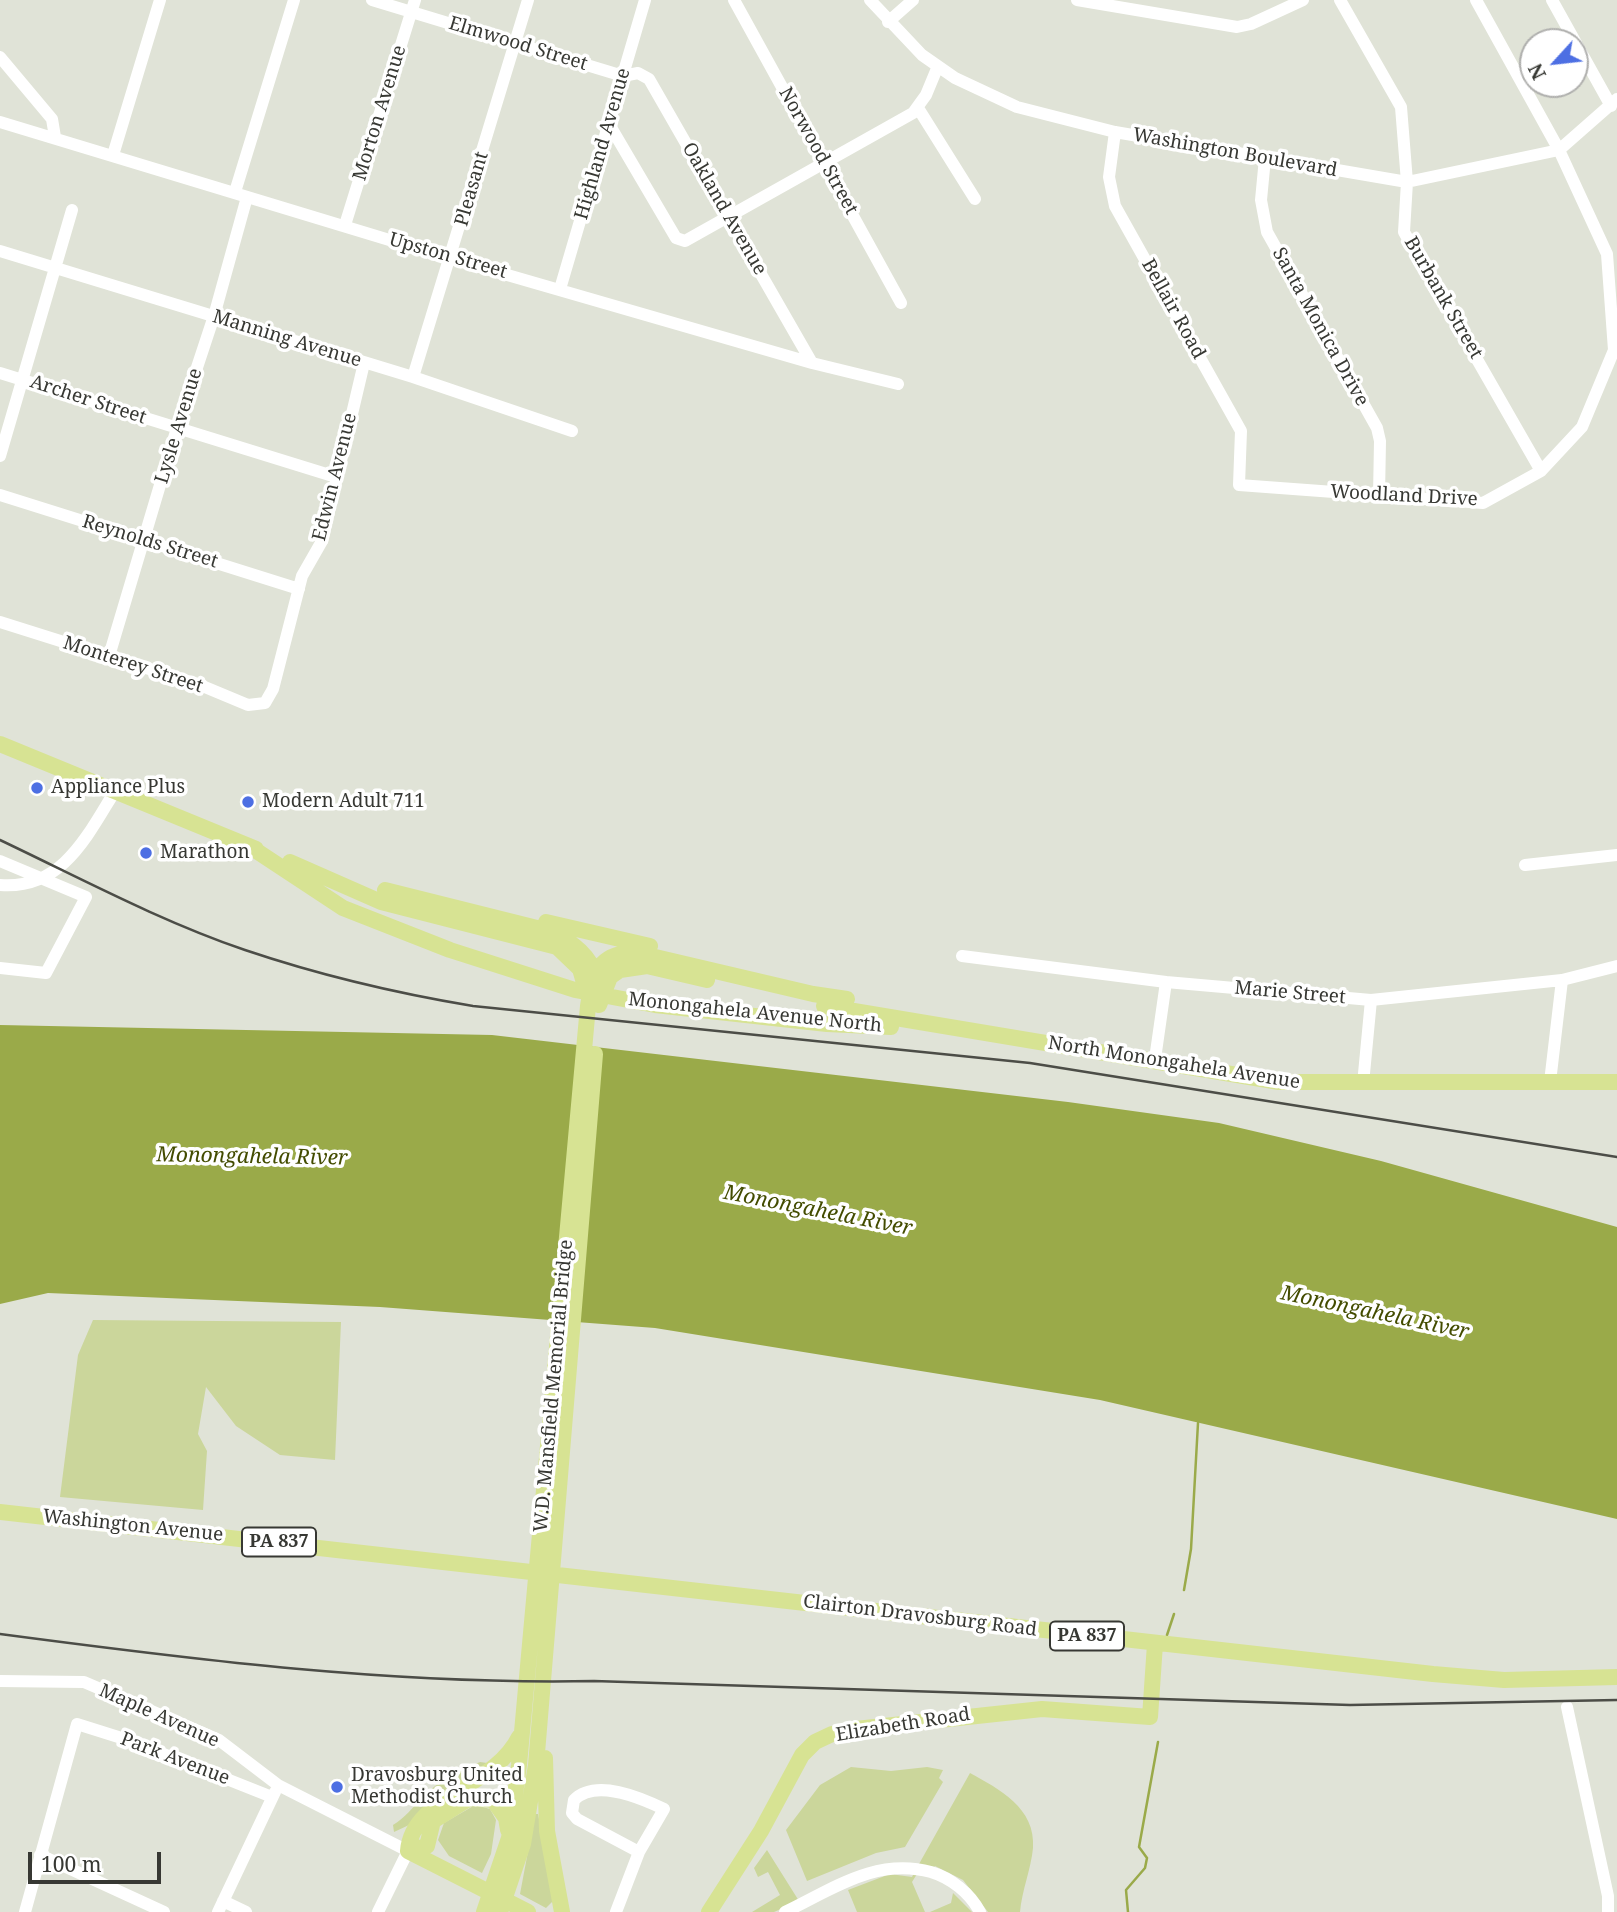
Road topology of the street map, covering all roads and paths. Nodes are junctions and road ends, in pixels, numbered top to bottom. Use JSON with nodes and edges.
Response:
{"nodes":[{"id":1,"x":160,"y":0,"type":"edge"},
{"id":2,"x":294,"y":0,"type":"edge"},
{"id":3,"x":372,"y":0,"type":"edge"},
{"id":4,"x":528,"y":0,"type":"edge"},
{"id":5,"x":645,"y":0,"type":"edge"},
{"id":6,"x":734,"y":0,"type":"edge"},
{"id":7,"x":870,"y":0,"type":"edge"},
{"id":8,"x":913,"y":0,"type":"edge"},
{"id":9,"x":1077,"y":0,"type":"edge"},
{"id":10,"x":1303,"y":0,"type":"edge"},
{"id":11,"x":1340,"y":0,"type":"edge"},
{"id":12,"x":1476,"y":0,"type":"edge"},
{"id":13,"x":1552,"y":0,"type":"edge"},
{"id":14,"x":413,"y":6,"type":"edge"},
{"id":15,"x":888,"y":22,"type":"junction"},
{"id":16,"x":515,"y":43,"type":"junction"},
{"id":17,"x":0,"y":57,"type":"edge"},
{"id":18,"x":938,"y":66,"type":"junction"},
{"id":19,"x":623,"y":76,"type":"junction"},
{"id":20,"x":1614,"y":102,"type":"edge"},
{"id":21,"x":918,"y":108,"type":"junction"},
{"id":22,"x":0,"y":122,"type":"edge"},
{"id":23,"x":609,"y":124,"type":"junction"},
{"id":24,"x":1115,"y":132,"type":"junction"},
{"id":25,"x":55,"y":136,"type":"junction"},
{"id":26,"x":1559,"y":150,"type":"junction"},
{"id":27,"x":113,"y":155,"type":"junction"},
{"id":28,"x":1265,"y":158,"type":"junction"},
{"id":29,"x":825,"y":162,"type":"junction"},
{"id":30,"x":1407,"y":182,"type":"junction"},
{"id":31,"x":241,"y":194,"type":"junction"},
{"id":32,"x":975,"y":199,"type":"dead end"},
{"id":33,"x":72,"y":210,"type":"dead end"},
{"id":34,"x":729,"y":218,"type":"junction"},
{"id":35,"x":345,"y":225,"type":"junction"},
{"id":36,"x":0,"y":251,"type":"edge"},
{"id":37,"x":452,"y":259,"type":"junction"},
{"id":38,"x":56,"y":268,"type":"junction"},
{"id":39,"x":560,"y":289,"type":"junction"},
{"id":40,"x":901,"y":303,"type":"dead end"},
{"id":41,"x":214,"y":316,"type":"junction"},
{"id":42,"x":364,"y":363,"type":"junction"},
{"id":43,"x":812,"y":363,"type":"junction"},
{"id":44,"x":0,"y":373,"type":"edge"},
{"id":45,"x":413,"y":377,"type":"junction"},
{"id":46,"x":24,"y":380,"type":"junction"},
{"id":47,"x":898,"y":384,"type":"dead end"},
{"id":48,"x":177,"y":428,"type":"junction"},
{"id":49,"x":572,"y":431,"type":"dead end"},
{"id":50,"x":0,"y":456,"type":"edge"},
{"id":51,"x":1541,"y":471,"type":"junction"},
{"id":52,"x":336,"y":477,"type":"junction"},
{"id":53,"x":1239,"y":485,"type":"joint"},
{"id":54,"x":0,"y":495,"type":"edge"},
{"id":55,"x":1378,"y":496,"type":"junction"},
{"id":56,"x":145,"y":540,"type":"junction"},
{"id":57,"x":299,"y":589,"type":"junction"},
{"id":58,"x":0,"y":622,"type":"edge"},
{"id":59,"x":109,"y":656,"type":"junction"},
{"id":60,"x":265,"y":703,"type":"joint"},
{"id":61,"x":0,"y":744,"type":"edge"},
{"id":62,"x":115,"y":791,"type":"junction"},
{"id":63,"x":249,"y":846,"type":"junction"},
{"id":64,"x":1617,"y":855,"type":"edge"},
{"id":65,"x":0,"y":861,"type":"edge"},
{"id":66,"x":1525,"y":865,"type":"dead end"},
{"id":67,"x":317,"y":873,"type":"junction"},
{"id":68,"x":0,"y":885,"type":"edge"},
{"id":69,"x":385,"y":890,"type":"junction"},
{"id":70,"x":962,"y":956,"type":"dead end"},
{"id":71,"x":1617,"y":966,"type":"edge"},
{"id":72,"x":0,"y":968,"type":"edge"},
{"id":73,"x":1562,"y":980,"type":"junction"},
{"id":74,"x":595,"y":982,"type":"junction"},
{"id":75,"x":1166,"y":982,"type":"junction"},
{"id":76,"x":847,"y":999,"type":"junction"},
{"id":77,"x":1371,"y":1000,"type":"junction"},
{"id":78,"x":594,"y":1005,"type":"junction"},
{"id":79,"x":943,"y":1027,"type":"junction"},
{"id":80,"x":1154,"y":1059,"type":"junction"},
{"id":81,"x":1550,"y":1082,"type":"junction"},
{"id":82,"x":1617,"y":1082,"type":"edge"},
{"id":83,"x":1363,"y":1084,"type":"junction"},
{"id":84,"x":0,"y":1512,"type":"edge"},
{"id":85,"x":555,"y":1570,"type":"junction"},
{"id":86,"x":1156,"y":1644,"type":"junction"},
{"id":87,"x":1617,"y":1676,"type":"edge"},
{"id":88,"x":0,"y":1681,"type":"edge"},
{"id":89,"x":1567,"y":1707,"type":"dead end"},
{"id":90,"x":523,"y":1727,"type":"junction"},
{"id":91,"x":533,"y":1766,"type":"junction"},
{"id":92,"x":275,"y":1791,"type":"junction"},
{"id":93,"x":509,"y":1838,"type":"junction"},
{"id":94,"x":408,"y":1851,"type":"junction"},
{"id":95,"x":639,"y":1852,"type":"junction"},
{"id":96,"x":40,"y":1855,"type":"junction"},
{"id":97,"x":505,"y":1879,"type":"junction"},
{"id":98,"x":221,"y":1906,"type":"edge"},
{"id":99,"x":25,"y":1912,"type":"edge"},
{"id":100,"x":164,"y":1912,"type":"edge"},
{"id":101,"x":246,"y":1912,"type":"edge"},
{"id":102,"x":378,"y":1912,"type":"edge"},
{"id":103,"x":484,"y":1912,"type":"edge"},
{"id":104,"x":500,"y":1912,"type":"edge"},
{"id":105,"x":528,"y":1912,"type":"edge"},
{"id":106,"x":562,"y":1912,"type":"edge"},
{"id":107,"x":616,"y":1912,"type":"edge"},
{"id":108,"x":709,"y":1912,"type":"edge"},
{"id":109,"x":785,"y":1912,"type":"edge"},
{"id":110,"x":980,"y":1912,"type":"edge"},
{"id":111,"x":1608,"y":1912,"type":"edge"}],
"edges":[{"from":1,"to":27,"type":"street"},
{"from":2,"to":31,"type":"street","name":"Lysle Avenue"},
{"from":3,"to":14,"type":"street","name":"Elmwood Street"},
{"from":4,"to":16,"type":"street","name":"Pleasant"},
{"from":5,"to":19,"type":"street","name":"Highland Avenue"},
{"from":6,"to":29,"type":"street","name":"Norwood Street"},
{"from":7,"to":15,"type":"street","name":"Washington Boulevard"},
{"from":8,"to":15,"type":"street"},
{"from":9,"to":10,"type":"street"},
{"from":11,"to":30,"type":"street","name":"Burbank Street"},
{"from":12,"to":26,"type":"street","name":"Woodland Drive"},
{"from":13,"to":20,"type":"street"},
{"from":14,"to":16,"type":"street","name":"Elmwood Street"},
{"from":14,"to":35,"type":"street","name":"Morton Avenue"},
{"from":15,"to":18,"type":"street","name":"Washington Boulevard"},
{"from":16,"to":19,"type":"street","name":"Elmwood Street"},
{"from":16,"to":37,"type":"street","name":"Pleasant"},
{"from":17,"to":25,"type":"street"},
{"from":18,"to":21,"type":"street"},
{"from":18,"to":24,"type":"street","name":"Washington Boulevard"},
{"from":19,"to":23,"type":"street","name":"Highland Avenue"},
{"from":19,"to":34,"type":"street","name":"Oakland Avenue"},
{"from":20,"to":26,"type":"street","name":"Washington Boulevard"},
{"from":21,"to":29,"type":"street"},
{"from":21,"to":32,"type":"street"},
{"from":22,"to":25,"type":"street","name":"Upston Street"},
{"from":23,"to":34,"type":"street"},
{"from":23,"to":39,"type":"street","name":"Highland Avenue"},
{"from":24,"to":28,"type":"street","name":"Washington Boulevard"},
{"from":24,"to":53,"type":"street","name":"Bellair Road"},
{"from":25,"to":27,"type":"street","name":"Upston Street"},
{"from":26,"to":30,"type":"street","name":"Washington Boulevard"},
{"from":26,"to":51,"type":"street","name":"Woodland Drive"},
{"from":27,"to":31,"type":"street","name":"Upston Street"},
{"from":28,"to":30,"type":"street","name":"Washington Boulevard"},
{"from":28,"to":55,"type":"street","name":"Santa Monica Drive"},
{"from":29,"to":34,"type":"street"},
{"from":29,"to":40,"type":"street","name":"Norwood Street"},
{"from":30,"to":51,"type":"street","name":"Burbank Street"},
{"from":31,"to":35,"type":"street","name":"Upston Street"},
{"from":31,"to":41,"type":"street","name":"Lysle Avenue"},
{"from":33,"to":38,"type":"street"},
{"from":34,"to":43,"type":"street","name":"Oakland Avenue"},
{"from":35,"to":37,"type":"street","name":"Upston Street"},
{"from":36,"to":38,"type":"street","name":"Manning Avenue"},
{"from":37,"to":39,"type":"street","name":"Upston Street"},
{"from":37,"to":45,"type":"street","name":"Pleasant"},
{"from":38,"to":41,"type":"street","name":"Manning Avenue"},
{"from":38,"to":46,"type":"street"},
{"from":39,"to":43,"type":"street","name":"Upston Street"},
{"from":41,"to":42,"type":"street","name":"Manning Avenue"},
{"from":41,"to":48,"type":"street","name":"Lysle Avenue"},
{"from":42,"to":45,"type":"street","name":"Manning Avenue"},
{"from":42,"to":52,"type":"street","name":"Edwin Avenue"},
{"from":43,"to":47,"type":"street","name":"Upston Street"},
{"from":44,"to":46,"type":"street","name":"Archer Street"},
{"from":45,"to":49,"type":"street","name":"Manning Avenue"},
{"from":46,"to":48,"type":"street","name":"Archer Street"},
{"from":46,"to":50,"type":"street"},
{"from":48,"to":52,"type":"street","name":"Archer Street"},
{"from":48,"to":56,"type":"street","name":"Lysle Avenue"},
{"from":51,"to":55,"type":"street","name":"Woodland Drive"},
{"from":52,"to":57,"type":"street","name":"Edwin Avenue"},
{"from":53,"to":55,"type":"street","name":"Woodland Drive"},
{"from":54,"to":56,"type":"street","name":"Reynolds Street"},
{"from":56,"to":57,"type":"street","name":"Reynolds Street"},
{"from":56,"to":59,"type":"street","name":"Lysle Avenue"},
{"from":57,"to":60,"type":"street","name":"Edwin Avenue"},
{"from":58,"to":59,"type":"street","name":"Monterey Street"},
{"from":59,"to":60,"type":"street","name":"Monterey Street"},
{"from":61,"to":62,"type":"main road"},
{"from":62,"to":63,"type":"main road"},
{"from":62,"to":68,"type":"street"},
{"from":63,"to":67,"type":"main road"},
{"from":63,"to":79,"type":"main road","name":"Monongahela Avenue North"},
{"from":64,"to":66,"type":"street"},
{"from":65,"to":72,"type":"street"},
{"from":67,"to":69,"type":"main road","name":"Monongahela Avenue North"},
{"from":67,"to":74,"type":"main road"},
{"from":69,"to":74,"type":"main road"},
{"from":69,"to":76,"type":"main road","name":"Monongahela Avenue North"},
{"from":70,"to":75,"type":"street","name":"Marie Street"},
{"from":71,"to":73,"type":"street","name":"Marie Street"},
{"from":73,"to":77,"type":"street","name":"Marie Street"},
{"from":73,"to":81,"type":"street"},
{"from":74,"to":76,"type":"main road"},
{"from":74,"to":78,"type":"main road"},
{"from":74,"to":79,"type":"main road"},
{"from":75,"to":77,"type":"street","name":"Marie Street"},
{"from":75,"to":80,"type":"street"},
{"from":76,"to":79,"type":"main road","name":"Monongahela Avenue North"},
{"from":77,"to":83,"type":"street"},
{"from":78,"to":85,"type":"main road","name":"W.D. Mansfield Memorial Bridge"},
{"from":78,"to":90,"type":"main road","name":"W.D. Mansfield Memorial Bridge"},
{"from":79,"to":80,"type":"main road","name":"North Monongahela Avenue"},
{"from":80,"to":83,"type":"main road","name":"North Monongahela Avenue"},
{"from":81,"to":82,"type":"main road","name":"North Monongahela Avenue"},
{"from":81,"to":83,"type":"main road","name":"North Monongahela Avenue"},
{"from":84,"to":85,"type":"main road","name":"Washington Avenue","number":"PA 837"},
{"from":85,"to":86,"type":"main road","name":"Clairton Dravosburg Road","number":"PA 837"},
{"from":85,"to":91,"type":"main road","name":"W.D. Mansfield Memorial Bridge"},
{"from":86,"to":87,"type":"main road","name":"Clairton Dravosburg Road","number":"PA 837"},
{"from":86,"to":108,"type":"main road","name":"Elizabeth Road"},
{"from":88,"to":92,"type":"street","name":"Maple Avenue"},
{"from":89,"to":111,"type":"street"},
{"from":90,"to":91,"type":"main road","name":"W.D. Mansfield Memorial Bridge"},
{"from":90,"to":94,"type":"main road"},
{"from":91,"to":93,"type":"main road"},
{"from":91,"to":97,"type":"main road"},
{"from":91,"to":106,"type":"main road"},
{"from":92,"to":94,"type":"street","name":"Maple Avenue"},
{"from":92,"to":96,"type":"street","name":"Park Avenue"},
{"from":92,"to":98,"type":"street"},
{"from":93,"to":94,"type":"main road"},
{"from":93,"to":97,"type":"main road"},
{"from":94,"to":102,"type":"street"},
{"from":94,"to":105,"type":"main road","name":"Maple Avenue"},
{"from":95,"to":95,"type":"street"},
{"from":95,"to":107,"type":"street"},
{"from":96,"to":99,"type":"street"},
{"from":96,"to":100,"type":"street"},
{"from":97,"to":103,"type":"main road"},
{"from":97,"to":104,"type":"main road"},
{"from":98,"to":101,"type":"street"},
{"from":109,"to":110,"type":"street"}]}
